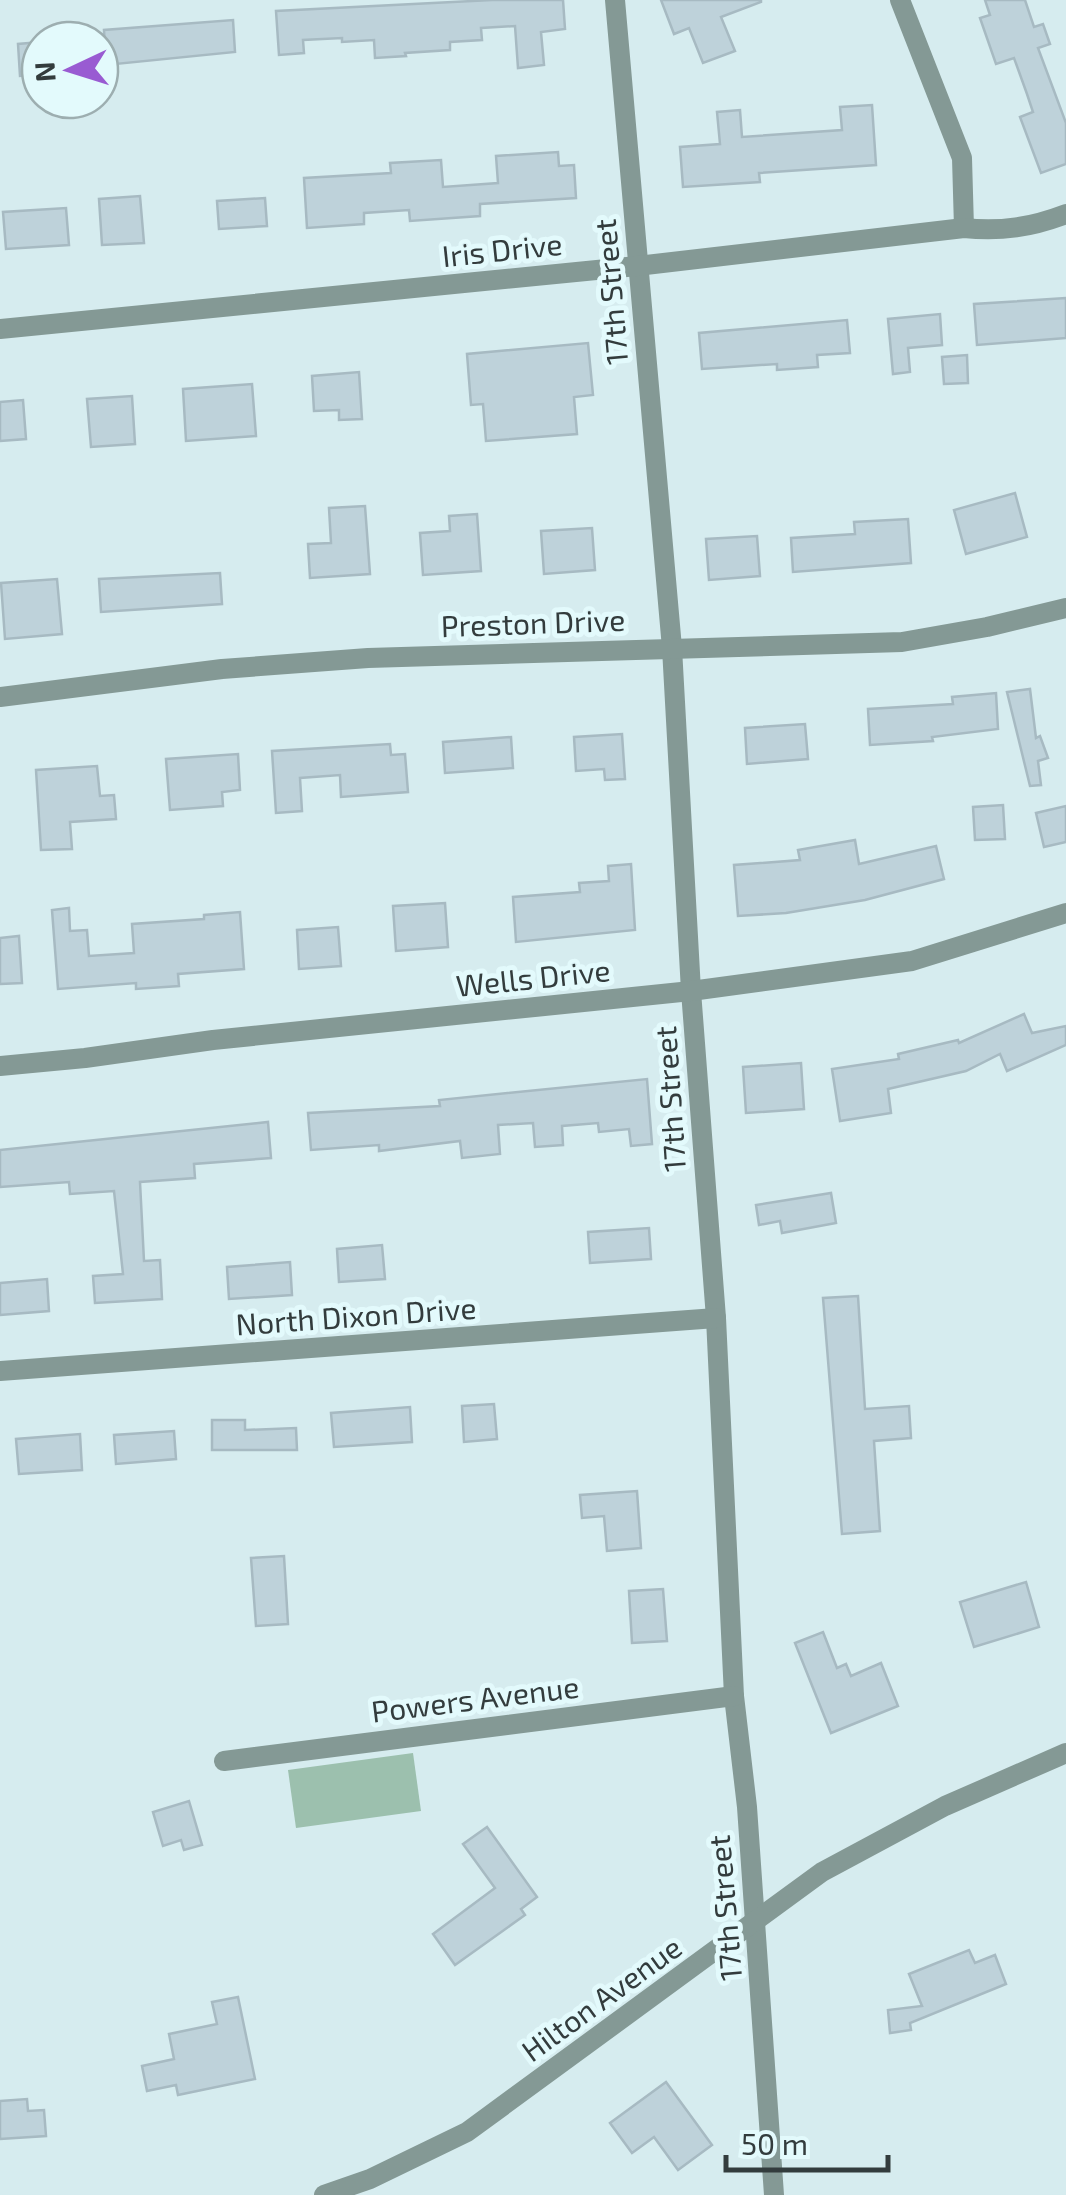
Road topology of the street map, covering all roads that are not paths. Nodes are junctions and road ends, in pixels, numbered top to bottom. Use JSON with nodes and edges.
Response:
{"nodes":[{"id":1,"x":616,"y":0,"type":"edge"},
{"id":2,"x":900,"y":0,"type":"edge"},
{"id":3,"x":1066,"y":214,"type":"edge"},
{"id":4,"x":964,"y":228,"type":"junction"},
{"id":5,"x":638,"y":266,"type":"junction"},
{"id":6,"x":0,"y":329,"type":"edge"},
{"id":7,"x":1066,"y":608,"type":"edge"},
{"id":8,"x":672,"y":648,"type":"junction"},
{"id":9,"x":0,"y":696,"type":"edge"},
{"id":10,"x":1066,"y":913,"type":"edge"},
{"id":11,"x":691,"y":990,"type":"junction"},
{"id":12,"x":0,"y":1066,"type":"edge"},
{"id":13,"x":716,"y":1318,"type":"junction"},
{"id":14,"x":0,"y":1371,"type":"edge"},
{"id":15,"x":734,"y":1696,"type":"junction"},
{"id":16,"x":1066,"y":1753,"type":"edge"},
{"id":17,"x":224,"y":1760,"type":"dead end"},
{"id":18,"x":756,"y":1920,"type":"junction"},
{"id":19,"x":324,"y":2195,"type":"edge"},
{"id":20,"x":774,"y":2195,"type":"edge"}],
"edges":[{"from":1,"to":5,"type":"street","name":"17th Street"},
{"from":2,"to":4,"type":"street"},
{"from":3,"to":4,"type":"street","name":"Iris Drive"},
{"from":4,"to":5,"type":"street","name":"Iris Drive"},
{"from":5,"to":6,"type":"street","name":"Iris Drive"},
{"from":5,"to":8,"type":"street","name":"17th Street"},
{"from":7,"to":8,"type":"street","name":"Preston Drive"},
{"from":8,"to":9,"type":"street","name":"Preston Drive"},
{"from":8,"to":11,"type":"street","name":"17th Street"},
{"from":10,"to":11,"type":"street","name":"Wells Drive"},
{"from":11,"to":12,"type":"street","name":"Wells Drive"},
{"from":11,"to":13,"type":"street","name":"17th Street"},
{"from":13,"to":14,"type":"street","name":"North Dixon Drive"},
{"from":13,"to":15,"type":"street","name":"17th Street"},
{"from":15,"to":17,"type":"street","name":"Powers Avenue"},
{"from":15,"to":18,"type":"street","name":"17th Street"},
{"from":16,"to":18,"type":"street","name":"Hilton Avenue"},
{"from":18,"to":19,"type":"street","name":"Hilton Avenue"},
{"from":18,"to":20,"type":"street","name":"17th Street"}]}
